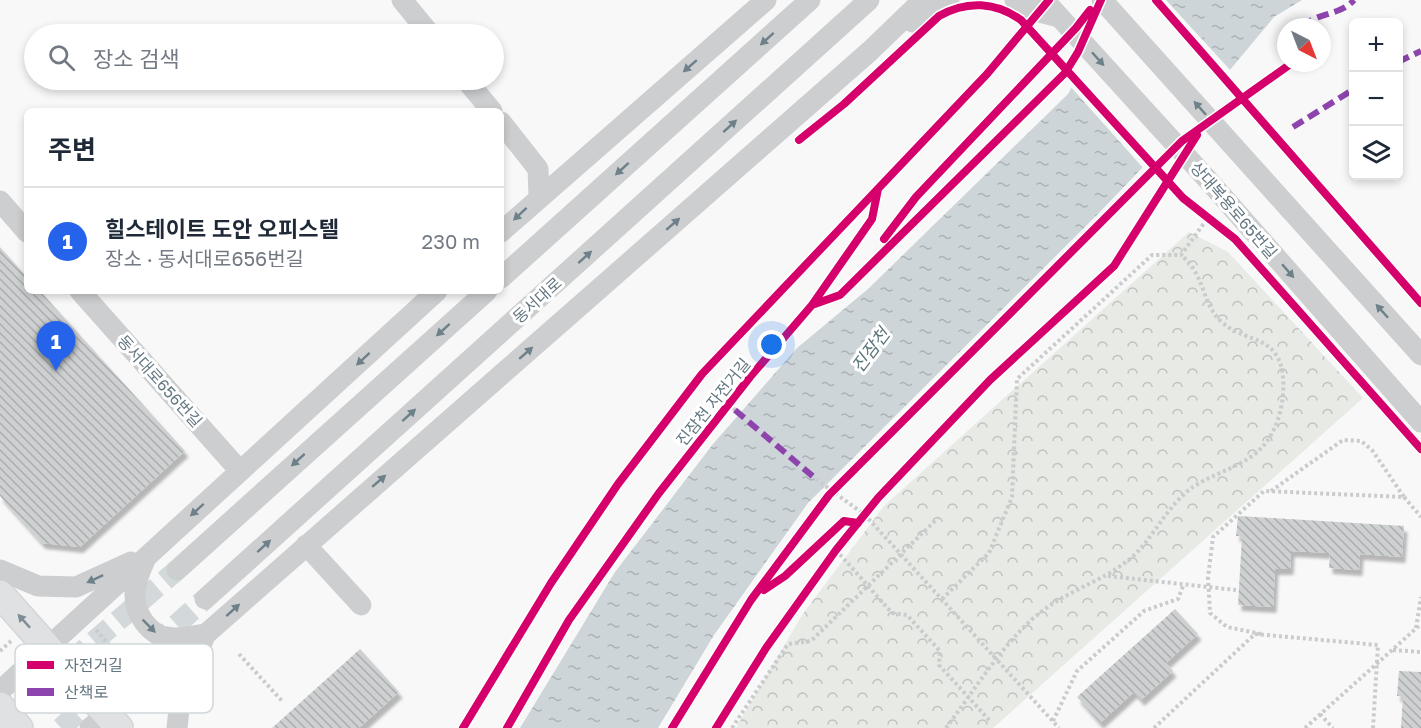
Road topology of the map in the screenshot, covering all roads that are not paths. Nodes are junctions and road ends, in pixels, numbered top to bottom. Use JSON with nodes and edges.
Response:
{"nodes":[{"id":1,"x":402,"y":0,"type":"edge"},
{"id":2,"x":766,"y":0,"type":"edge"},
{"id":3,"x":810,"y":0,"type":"edge"},
{"id":4,"x":869,"y":0,"type":"edge"},
{"id":5,"x":922,"y":0,"type":"edge"},
{"id":6,"x":949,"y":0,"type":"edge"},
{"id":7,"x":1015,"y":0,"type":"edge"},
{"id":8,"x":1102,"y":0,"type":"edge"},
{"id":9,"x":1040,"y":6,"type":"edge"},
{"id":10,"x":422,"y":24,"type":"edge"},
{"id":11,"x":870,"y":51,"type":"junction"},
{"id":12,"x":474,"y":90,"type":"edge"},
{"id":13,"x":489,"y":108,"type":"edge"},
{"id":14,"x":504,"y":126,"type":"edge"},
{"id":15,"x":539,"y":197,"type":"junction"},
{"id":16,"x":0,"y":201,"type":"edge"},
{"id":17,"x":24,"y":229,"type":"edge"},
{"id":18,"x":504,"y":229,"type":"edge"},
{"id":19,"x":504,"y":275,"type":"edge"},
{"id":20,"x":83,"y":294,"type":"edge"},
{"id":21,"x":433,"y":294,"type":"edge"},
{"id":22,"x":484,"y":294,"type":"edge"},
{"id":23,"x":1421,"y":355,"type":"edge"},
{"id":24,"x":1421,"y":422,"type":"edge"},
{"id":25,"x":240,"y":471,"type":"junction"},
{"id":26,"x":306,"y":545,"type":"junction"},
{"id":27,"x":148,"y":555,"type":"junction"},
{"id":28,"x":0,"y":570,"type":"edge"},
{"id":29,"x":177,"y":570,"type":"tunnel mouth"},
{"id":30,"x":0,"y":594,"type":"edge"},
{"id":31,"x":205,"y":599,"type":"tunnel mouth"},
{"id":32,"x":361,"y":605,"type":"dead end"},
{"id":33,"x":206,"y":634,"type":"junction"},
{"id":34,"x":44,"y":644,"type":"edge"},
{"id":35,"x":52,"y":644,"type":"edge"},
{"id":36,"x":194,"y":644,"type":"edge"},
{"id":37,"x":202,"y":644,"type":"edge"},
{"id":38,"x":15,"y":678,"type":"edge"},
{"id":39,"x":0,"y":691,"type":"edge"},
{"id":40,"x":0,"y":706,"type":"edge"},
{"id":41,"x":179,"y":713,"type":"edge"},
{"id":42,"x":19,"y":728,"type":"edge"},
{"id":43,"x":177,"y":728,"type":"edge"}],
"edges":[{"from":1,"to":10,"type":"street"},
{"from":2,"to":15,"type":"street","one_way":true},
{"from":3,"to":19,"type":"street","one_way":true},
{"from":31,"to":4,"type":"street","name":"동서대로","one_way":true},
{"from":5,"to":11,"type":"street"},
{"from":6,"to":11,"type":"street"},
{"from":7,"to":9,"type":"street","name":"상대복용로65번길"},
{"from":23,"to":8,"type":"street","one_way":true},
{"from":9,"to":24,"type":"street","name":"상대복용로65번길","one_way":true},
{"from":26,"to":11,"type":"street","one_way":true},
{"from":12,"to":13,"type":"street"},
{"from":14,"to":15,"type":"street"},
{"from":15,"to":18,"type":"street","one_way":true},
{"from":16,"to":17,"type":"street"},
{"from":20,"to":25,"type":"street","name":"동서대로656번길"},
{"from":21,"to":25,"type":"street","one_way":true},
{"from":22,"to":29,"type":"street","one_way":true},
{"from":25,"to":27,"type":"street","one_way":true},
{"from":26,"to":32,"type":"street"},
{"from":33,"to":26,"type":"street","one_way":true},
{"from":27,"to":28,"type":"street","one_way":true},
{"from":27,"to":33,"type":"street","one_way":true},
{"from":27,"to":35,"type":"street"},
{"from":34,"to":30,"type":"main road","one_way":true},
{"from":33,"to":36,"type":"street"},
{"from":33,"to":37,"type":"street"},
{"from":38,"to":39,"type":"street"},
{"from":40,"to":42,"type":"main road"},
{"from":41,"to":43,"type":"street"}]}
